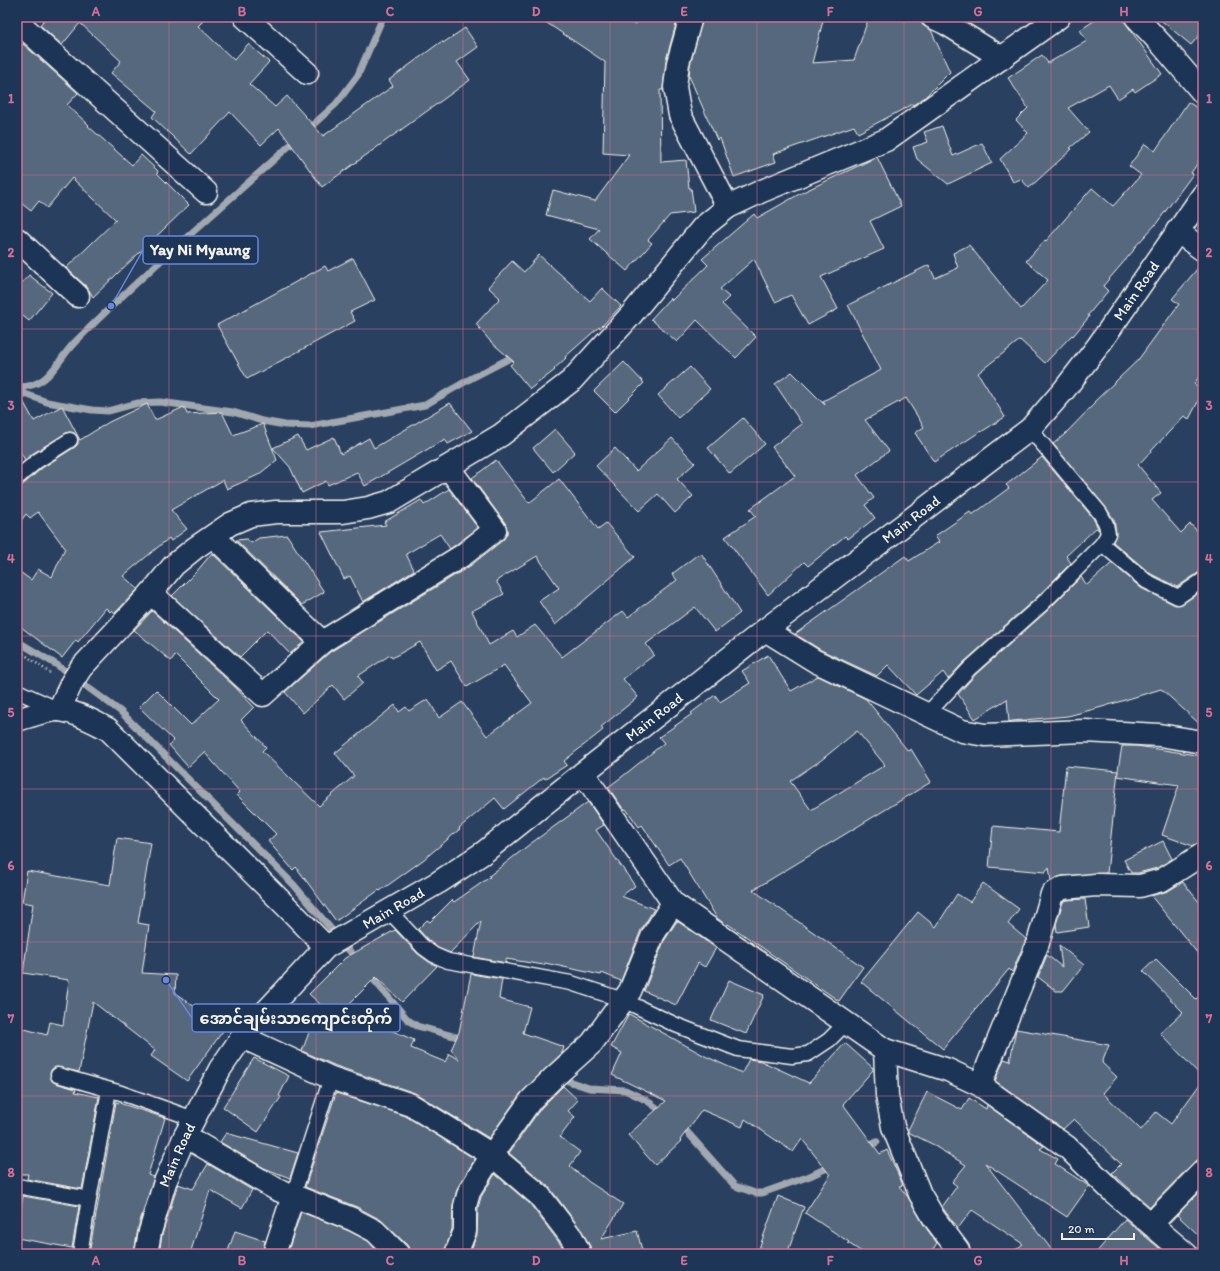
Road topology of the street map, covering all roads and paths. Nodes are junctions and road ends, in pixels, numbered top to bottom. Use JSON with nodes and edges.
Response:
{"nodes":[{"id":1,"x":245,"y":17,"type":"edge"},
{"id":2,"x":691,"y":17,"type":"edge"},
{"id":3,"x":932,"y":17,"type":"edge"},
{"id":4,"x":1059,"y":17,"type":"edge"},
{"id":5,"x":1136,"y":17,"type":"edge"},
{"id":6,"x":17,"y":22,"type":"edge"},
{"id":7,"x":1002,"y":58,"type":"junction"},
{"id":8,"x":307,"y":73,"type":"dead end"},
{"id":9,"x":1203,"y":93,"type":"edge"},
{"id":10,"x":206,"y":192,"type":"dead end"},
{"id":11,"x":1203,"y":195,"type":"edge"},
{"id":12,"x":728,"y":207,"type":"junction"},
{"id":13,"x":1178,"y":231,"type":"junction"},
{"id":14,"x":17,"y":239,"type":"edge"},
{"id":15,"x":1203,"y":250,"type":"edge"},
{"id":16,"x":78,"y":296,"type":"dead end"},
{"id":17,"x":1030,"y":428,"type":"junction"},
{"id":18,"x":70,"y":440,"type":"dead end"},
{"id":19,"x":448,"y":467,"type":"junction"},
{"id":20,"x":17,"y":478,"type":"edge"},
{"id":21,"x":213,"y":536,"type":"junction"},
{"id":22,"x":1102,"y":544,"type":"junction"},
{"id":23,"x":1203,"y":580,"type":"edge"},
{"id":24,"x":151,"y":593,"type":"junction"},
{"id":25,"x":765,"y":630,"type":"junction"},
{"id":26,"x":322,"y":642,"type":"junction"},
{"id":27,"x":17,"y":649,"type":"edge"},
{"id":28,"x":74,"y":679,"type":"junction"},
{"id":29,"x":17,"y":691,"type":"edge"},
{"id":30,"x":59,"y":710,"type":"junction"},
{"id":31,"x":926,"y":714,"type":"junction"},
{"id":32,"x":17,"y":720,"type":"edge"},
{"id":33,"x":1203,"y":742,"type":"edge"},
{"id":34,"x":583,"y":772,"type":"junction"},
{"id":35,"x":1203,"y":854,"type":"edge"},
{"id":36,"x":673,"y":903,"type":"junction"},
{"id":37,"x":389,"y":911,"type":"junction"},
{"id":38,"x":326,"y":946,"type":"junction"},
{"id":39,"x":623,"y":1000,"type":"junction"},
{"id":40,"x":846,"y":1023,"type":"junction"},
{"id":41,"x":242,"y":1037,"type":"junction"},
{"id":42,"x":885,"y":1050,"type":"junction"},
{"id":43,"x":58,"y":1075,"type":"dead end"},
{"id":44,"x":331,"y":1078,"type":"junction"},
{"id":45,"x":980,"y":1085,"type":"junction"},
{"id":46,"x":109,"y":1090,"type":"junction"},
{"id":47,"x":189,"y":1128,"type":"junction"},
{"id":48,"x":492,"y":1155,"type":"junction"},
{"id":49,"x":1203,"y":1171,"type":"edge"},
{"id":50,"x":17,"y":1186,"type":"edge"},
{"id":51,"x":293,"y":1196,"type":"junction"},
{"id":52,"x":89,"y":1199,"type":"junction"},
{"id":53,"x":1151,"y":1224,"type":"junction"},
{"id":54,"x":80,"y":1254,"type":"edge"},
{"id":55,"x":146,"y":1254,"type":"edge"},
{"id":56,"x":274,"y":1254,"type":"edge"},
{"id":57,"x":398,"y":1254,"type":"edge"},
{"id":58,"x":456,"y":1254,"type":"edge"},
{"id":59,"x":580,"y":1254,"type":"edge"},
{"id":60,"x":959,"y":1254,"type":"edge"},
{"id":61,"x":1186,"y":1254,"type":"edge"}],
"edges":[{"from":1,"to":8,"type":"street"},
{"from":2,"to":12,"type":"street"},
{"from":3,"to":7,"type":"street"},
{"from":4,"to":7,"type":"street"},
{"from":5,"to":9,"type":"street"},
{"from":6,"to":10,"type":"street"},
{"from":7,"to":12,"type":"street"},
{"from":11,"to":13,"type":"street","name":"Main Road"},
{"from":12,"to":19,"type":"street"},
{"from":13,"to":15,"type":"street"},
{"from":13,"to":17,"type":"street","name":"Main Road"},
{"from":14,"to":16,"type":"street"},
{"from":17,"to":22,"type":"lane"},
{"from":17,"to":25,"type":"street","name":"Main Road"},
{"from":18,"to":20,"type":"lane"},
{"from":19,"to":21,"type":"street"},
{"from":19,"to":26,"type":"street"},
{"from":21,"to":24,"type":"street"},
{"from":21,"to":26,"type":"street"},
{"from":22,"to":23,"type":"lane"},
{"from":22,"to":31,"type":"lane"},
{"from":24,"to":26,"type":"street"},
{"from":24,"to":28,"type":"street"},
{"from":25,"to":31,"type":"street"},
{"from":25,"to":34,"type":"street","name":"Main Road"},
{"from":27,"to":28,"type":"path"},
{"from":28,"to":30,"type":"street"},
{"from":29,"to":30,"type":"lane"},
{"from":30,"to":32,"type":"street"},
{"from":30,"to":38,"type":"street"},
{"from":31,"to":33,"type":"street"},
{"from":34,"to":36,"type":"street"},
{"from":34,"to":37,"type":"street","name":"Main Road"},
{"from":35,"to":45,"type":"street"},
{"from":36,"to":39,"type":"street"},
{"from":36,"to":40,"type":"street"},
{"from":37,"to":38,"type":"street","name":"Main Road"},
{"from":37,"to":39,"type":"lane"},
{"from":38,"to":41,"type":"street","name":"Main Road"},
{"from":39,"to":40,"type":"lane"},
{"from":39,"to":48,"type":"street"},
{"from":40,"to":42,"type":"street"},
{"from":41,"to":44,"type":"street"},
{"from":41,"to":47,"type":"street","name":"Main Road"},
{"from":42,"to":45,"type":"street"},
{"from":42,"to":60,"type":"street"},
{"from":43,"to":46,"type":"lane"},
{"from":44,"to":48,"type":"street"},
{"from":44,"to":51,"type":"lane"},
{"from":45,"to":53,"type":"street"},
{"from":46,"to":47,"type":"lane"},
{"from":46,"to":52,"type":"lane"},
{"from":47,"to":51,"type":"street"},
{"from":47,"to":55,"type":"street","name":"Main Road"},
{"from":48,"to":58,"type":"street"},
{"from":48,"to":59,"type":"street"},
{"from":49,"to":53,"type":"street"},
{"from":50,"to":52,"type":"lane"},
{"from":51,"to":56,"type":"street"},
{"from":51,"to":57,"type":"street"},
{"from":52,"to":54,"type":"lane"},
{"from":53,"to":61,"type":"street"}]}
